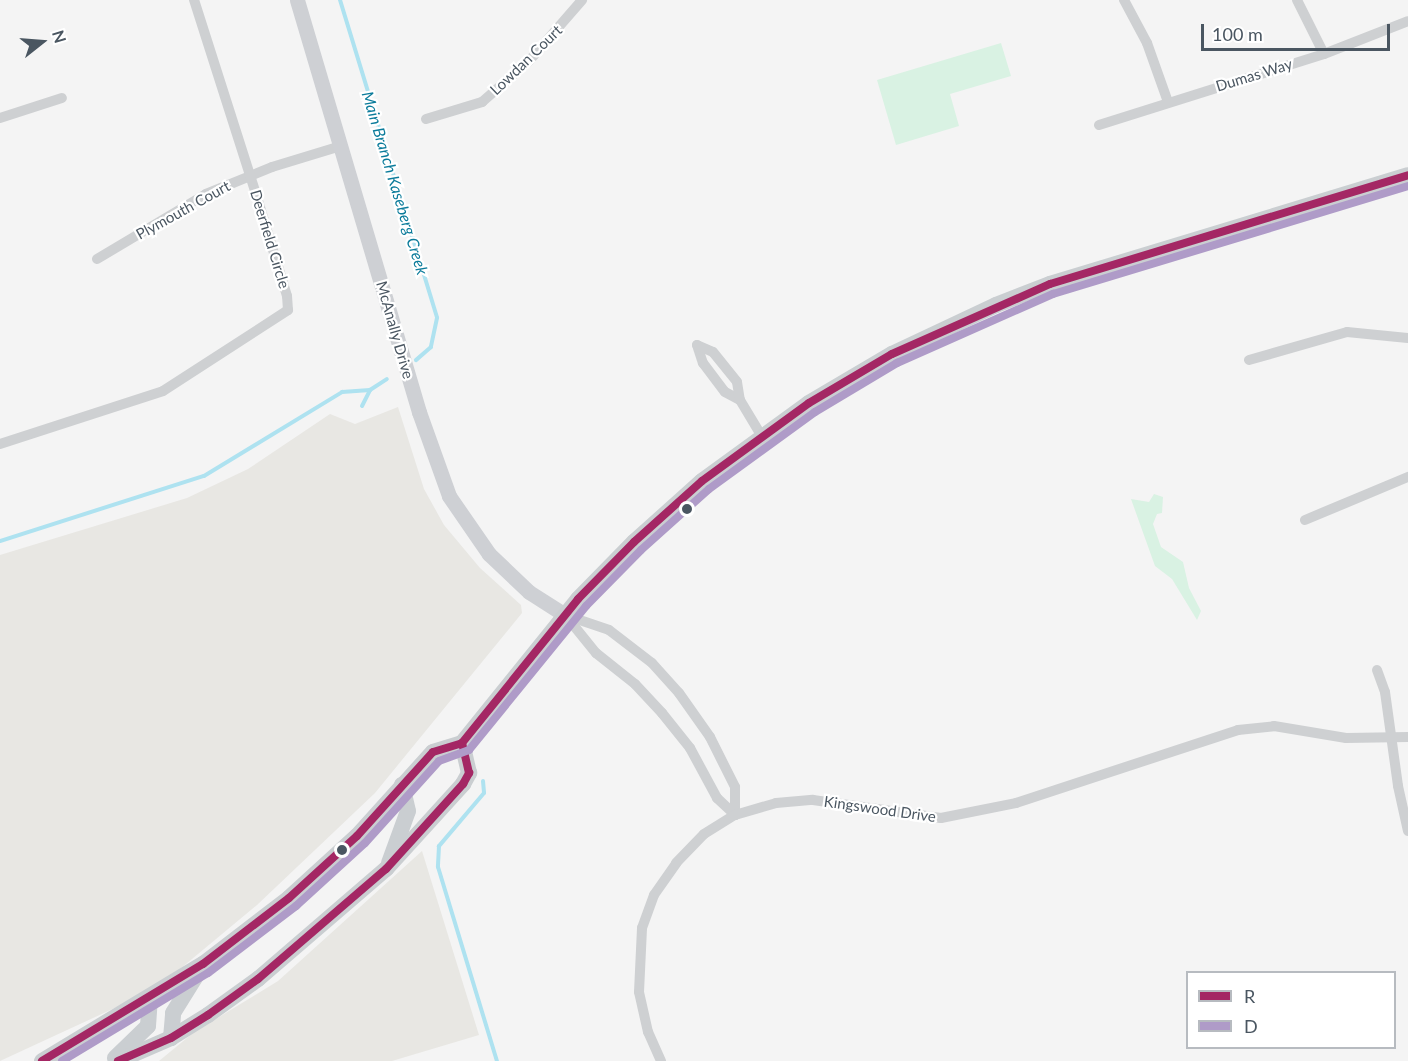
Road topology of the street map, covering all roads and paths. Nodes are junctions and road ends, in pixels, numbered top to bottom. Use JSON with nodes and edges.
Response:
{"nodes":[{"id":1,"x":194,"y":0,"type":"edge"},
{"id":2,"x":297,"y":0,"type":"edge"},
{"id":3,"x":582,"y":0,"type":"edge"},
{"id":4,"x":1124,"y":0,"type":"edge"},
{"id":5,"x":1297,"y":0,"type":"edge"},
{"id":6,"x":1408,"y":21,"type":"edge"},
{"id":7,"x":1324,"y":54,"type":"junction"},
{"id":8,"x":62,"y":98,"type":"dead end"},
{"id":9,"x":1168,"y":102,"type":"junction"},
{"id":10,"x":0,"y":118,"type":"edge"},
{"id":11,"x":426,"y":119,"type":"dead end"},
{"id":12,"x":1099,"y":125,"type":"dead end"},
{"id":13,"x":341,"y":146,"type":"junction"},
{"id":14,"x":250,"y":175,"type":"junction"},
{"id":15,"x":1408,"y":175,"type":"edge"},
{"id":16,"x":97,"y":259,"type":"dead end"},
{"id":17,"x":1408,"y":338,"type":"edge"},
{"id":18,"x":697,"y":345,"type":"dead end"},
{"id":19,"x":1249,"y":360,"type":"dead end"},
{"id":20,"x":761,"y":435,"type":"junction"},
{"id":21,"x":0,"y":444,"type":"edge"},
{"id":22,"x":1408,"y":477,"type":"edge"},
{"id":23,"x":1305,"y":519,"type":"dead end"},
{"id":24,"x":565,"y":615,"type":"junction"},
{"id":25,"x":1377,"y":670,"type":"dead end"},
{"id":26,"x":1408,"y":737,"type":"edge"},
{"id":27,"x":1392,"y":739,"type":"junction"},
{"id":28,"x":462,"y":743,"type":"junction"},
{"id":29,"x":402,"y":786,"type":"junction"},
{"id":30,"x":735,"y":815,"type":"junction"},
{"id":31,"x":1408,"y":831,"type":"edge"},
{"id":32,"x":386,"y":869,"type":"junction"},
{"id":33,"x":203,"y":964,"type":"junction"},
{"id":34,"x":150,"y":998,"type":"junction"},
{"id":35,"x":171,"y":1038,"type":"junction"},
{"id":36,"x":42,"y":1061,"type":"edge"},
{"id":37,"x":112,"y":1061,"type":"edge"},
{"id":38,"x":118,"y":1061,"type":"edge"},
{"id":39,"x":661,"y":1061,"type":"edge"}],
"edges":[{"from":1,"to":14,"type":"street","name":"Deerfield Circle"},
{"from":2,"to":13,"type":"street","name":"McAnally Drive"},
{"from":3,"to":11,"type":"street","name":"Lowdan Court"},
{"from":4,"to":9,"type":"street"},
{"from":5,"to":7,"type":"street"},
{"from":6,"to":7,"type":"street","name":"Dumas Way"},
{"from":7,"to":9,"type":"street","name":"Dumas Way"},
{"from":8,"to":10,"type":"street"},
{"from":9,"to":12,"type":"street","name":"Dumas Way"},
{"from":13,"to":14,"type":"street","name":"Plymouth Court"},
{"from":13,"to":24,"type":"street","name":"McAnally Drive"},
{"from":14,"to":16,"type":"street","name":"Plymouth Court"},
{"from":14,"to":21,"type":"street","name":"Deerfield Circle"},
{"from":15,"to":20,"type":"main road"},
{"from":17,"to":19,"type":"street"},
{"from":18,"to":20,"type":"street"},
{"from":20,"to":24,"type":"main road"},
{"from":22,"to":23,"type":"street"},
{"from":24,"to":28,"type":"main road"},
{"from":24,"to":30,"type":"street","name":"McAnally Drive"},
{"from":24,"to":30,"type":"street","name":"McAnally Drive"},
{"from":25,"to":27,"type":"street"},
{"from":26,"to":27,"type":"street","name":"Kingswood Drive"},
{"from":27,"to":30,"type":"street","name":"Kingswood Drive"},
{"from":27,"to":31,"type":"street"},
{"from":28,"to":29,"type":"main road"},
{"from":28,"to":32,"type":"main road"},
{"from":29,"to":32,"type":"main road"},
{"from":29,"to":33,"type":"main road"},
{"from":30,"to":39,"type":"street","name":"Kingswood Drive"},
{"from":32,"to":35,"type":"main road"},
{"from":33,"to":34,"type":"main road"},
{"from":33,"to":35,"type":"main road"},
{"from":34,"to":36,"type":"main road"},
{"from":34,"to":37,"type":"main road"},
{"from":35,"to":38,"type":"main road"}]}
